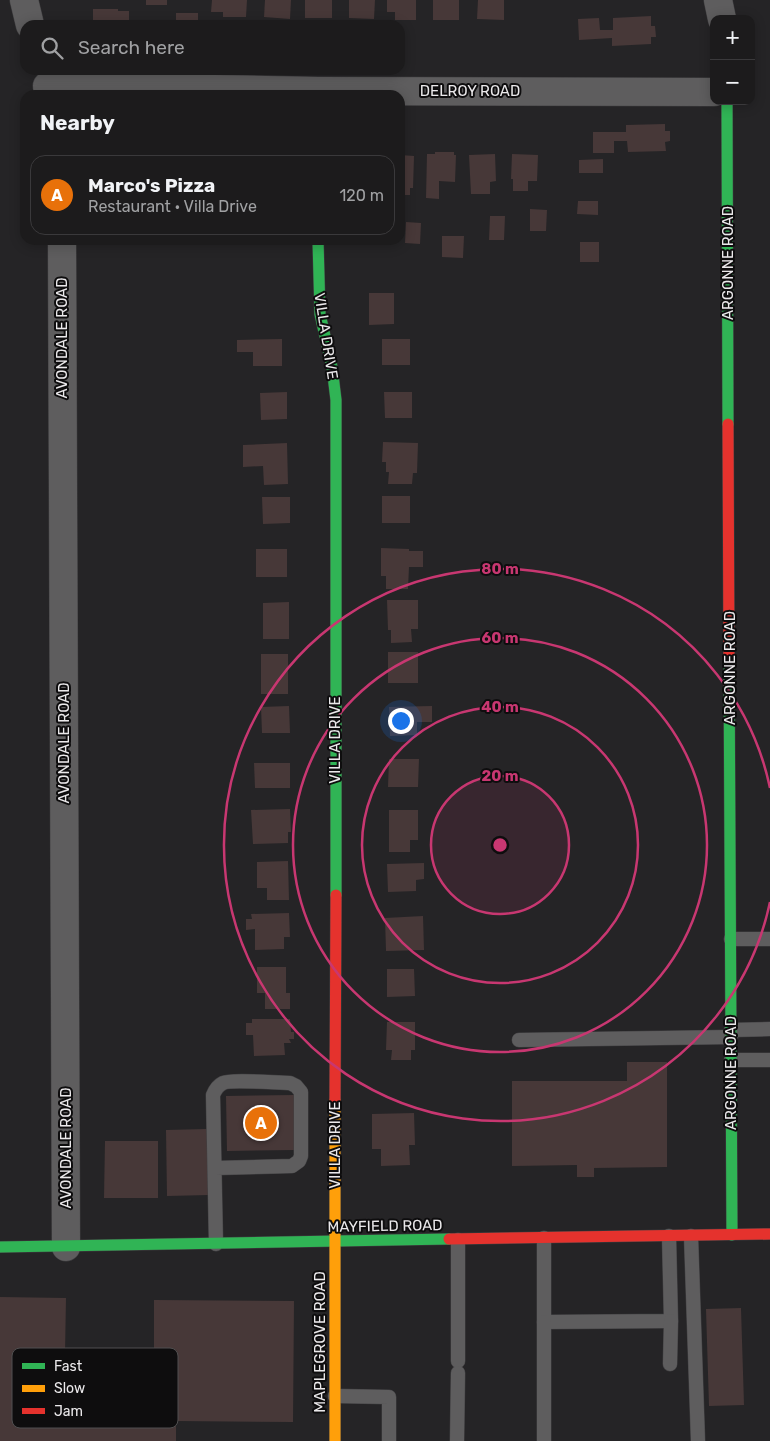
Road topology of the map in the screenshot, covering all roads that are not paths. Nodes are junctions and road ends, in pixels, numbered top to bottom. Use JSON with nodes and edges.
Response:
{"nodes":[{"id":1,"x":24,"y":0,"type":"edge"},
{"id":2,"x":718,"y":0,"type":"edge"},
{"id":3,"x":721,"y":15,"type":"edge"},
{"id":4,"x":29,"y":20,"type":"edge"},
{"id":5,"x":46,"y":84,"type":"edge"},
{"id":6,"x":227,"y":90,"type":"edge"},
{"id":7,"x":710,"y":92,"type":"edge"},
{"id":8,"x":405,"y":93,"type":"edge"},
{"id":9,"x":727,"y":105,"type":"edge"},
{"id":10,"x":62,"y":245,"type":"edge"},
{"id":11,"x":318,"y":245,"type":"edge"},
{"id":12,"x":731,"y":939,"type":"junction"},
{"id":13,"x":770,"y":939,"type":"edge"},
{"id":14,"x":770,"y":1029,"type":"edge"},
{"id":15,"x":731,"y":1034,"type":"junction"},
{"id":16,"x":520,"y":1040,"type":"dead end"},
{"id":17,"x":731,"y":1060,"type":"junction"},
{"id":18,"x":770,"y":1060,"type":"edge"},
{"id":19,"x":214,"y":1168,"type":"junction"},
{"id":20,"x":770,"y":1234,"type":"edge"},
{"id":21,"x":732,"y":1235,"type":"junction"},
{"id":22,"x":669,"y":1236,"type":"junction"},
{"id":23,"x":691,"y":1236,"type":"junction"},
{"id":24,"x":544,"y":1238,"type":"junction"},
{"id":25,"x":458,"y":1240,"type":"junction"},
{"id":26,"x":335,"y":1242,"type":"junction"},
{"id":27,"x":216,"y":1244,"type":"junction"},
{"id":28,"x":0,"y":1246,"type":"edge"},
{"id":29,"x":66,"y":1247,"type":"junction"},
{"id":30,"x":671,"y":1321,"type":"junction"},
{"id":31,"x":544,"y":1322,"type":"junction"},
{"id":32,"x":670,"y":1364,"type":"dead end"},
{"id":33,"x":335,"y":1396,"type":"junction"},
{"id":34,"x":335,"y":1441,"type":"edge"},
{"id":35,"x":389,"y":1441,"type":"edge"},
{"id":36,"x":457,"y":1441,"type":"edge"},
{"id":37,"x":544,"y":1441,"type":"edge"},
{"id":38,"x":698,"y":1441,"type":"edge"}],
"edges":[{"from":1,"to":4,"type":"street"},
{"from":2,"to":3,"type":"street"},
{"from":5,"to":6,"type":"street","name":"DELROY ROAD"},
{"from":7,"to":8,"type":"street","name":"DELROY ROAD"},
{"from":9,"to":12,"type":"street","name":"ARGONNE ROAD"},
{"from":10,"to":29,"type":"street","name":"AVONDALE ROAD"},
{"from":11,"to":26,"type":"street","name":"VILLA DRIVE"},
{"from":12,"to":13,"type":"lane"},
{"from":12,"to":15,"type":"street","name":"ARGONNE ROAD"},
{"from":14,"to":15,"type":"lane"},
{"from":15,"to":16,"type":"lane"},
{"from":15,"to":17,"type":"street","name":"ARGONNE ROAD"},
{"from":17,"to":18,"type":"lane"},
{"from":17,"to":21,"type":"street","name":"ARGONNE ROAD"},
{"from":19,"to":19,"type":"lane"},
{"from":19,"to":27,"type":"lane"},
{"from":20,"to":21,"type":"street","name":"MAYFIELD ROAD"},
{"from":21,"to":23,"type":"street","name":"MAYFIELD ROAD"},
{"from":22,"to":23,"type":"street","name":"MAYFIELD ROAD"},
{"from":22,"to":24,"type":"street","name":"MAYFIELD ROAD"},
{"from":22,"to":30,"type":"lane"},
{"from":23,"to":38,"type":"lane"},
{"from":24,"to":25,"type":"street","name":"MAYFIELD ROAD"},
{"from":24,"to":31,"type":"lane"},
{"from":25,"to":26,"type":"street","name":"MAYFIELD ROAD"},
{"from":25,"to":36,"type":"lane"},
{"from":26,"to":27,"type":"street","name":"MAYFIELD ROAD"},
{"from":26,"to":33,"type":"street","name":"MAPLEGROVE ROAD"},
{"from":27,"to":29,"type":"street","name":"MAYFIELD ROAD"},
{"from":28,"to":29,"type":"street","name":"MAYFIELD ROAD"},
{"from":30,"to":31,"type":"lane"},
{"from":30,"to":32,"type":"lane"},
{"from":31,"to":37,"type":"lane"},
{"from":33,"to":34,"type":"street","name":"MAPLEGROVE ROAD"},
{"from":33,"to":35,"type":"lane"}]}
